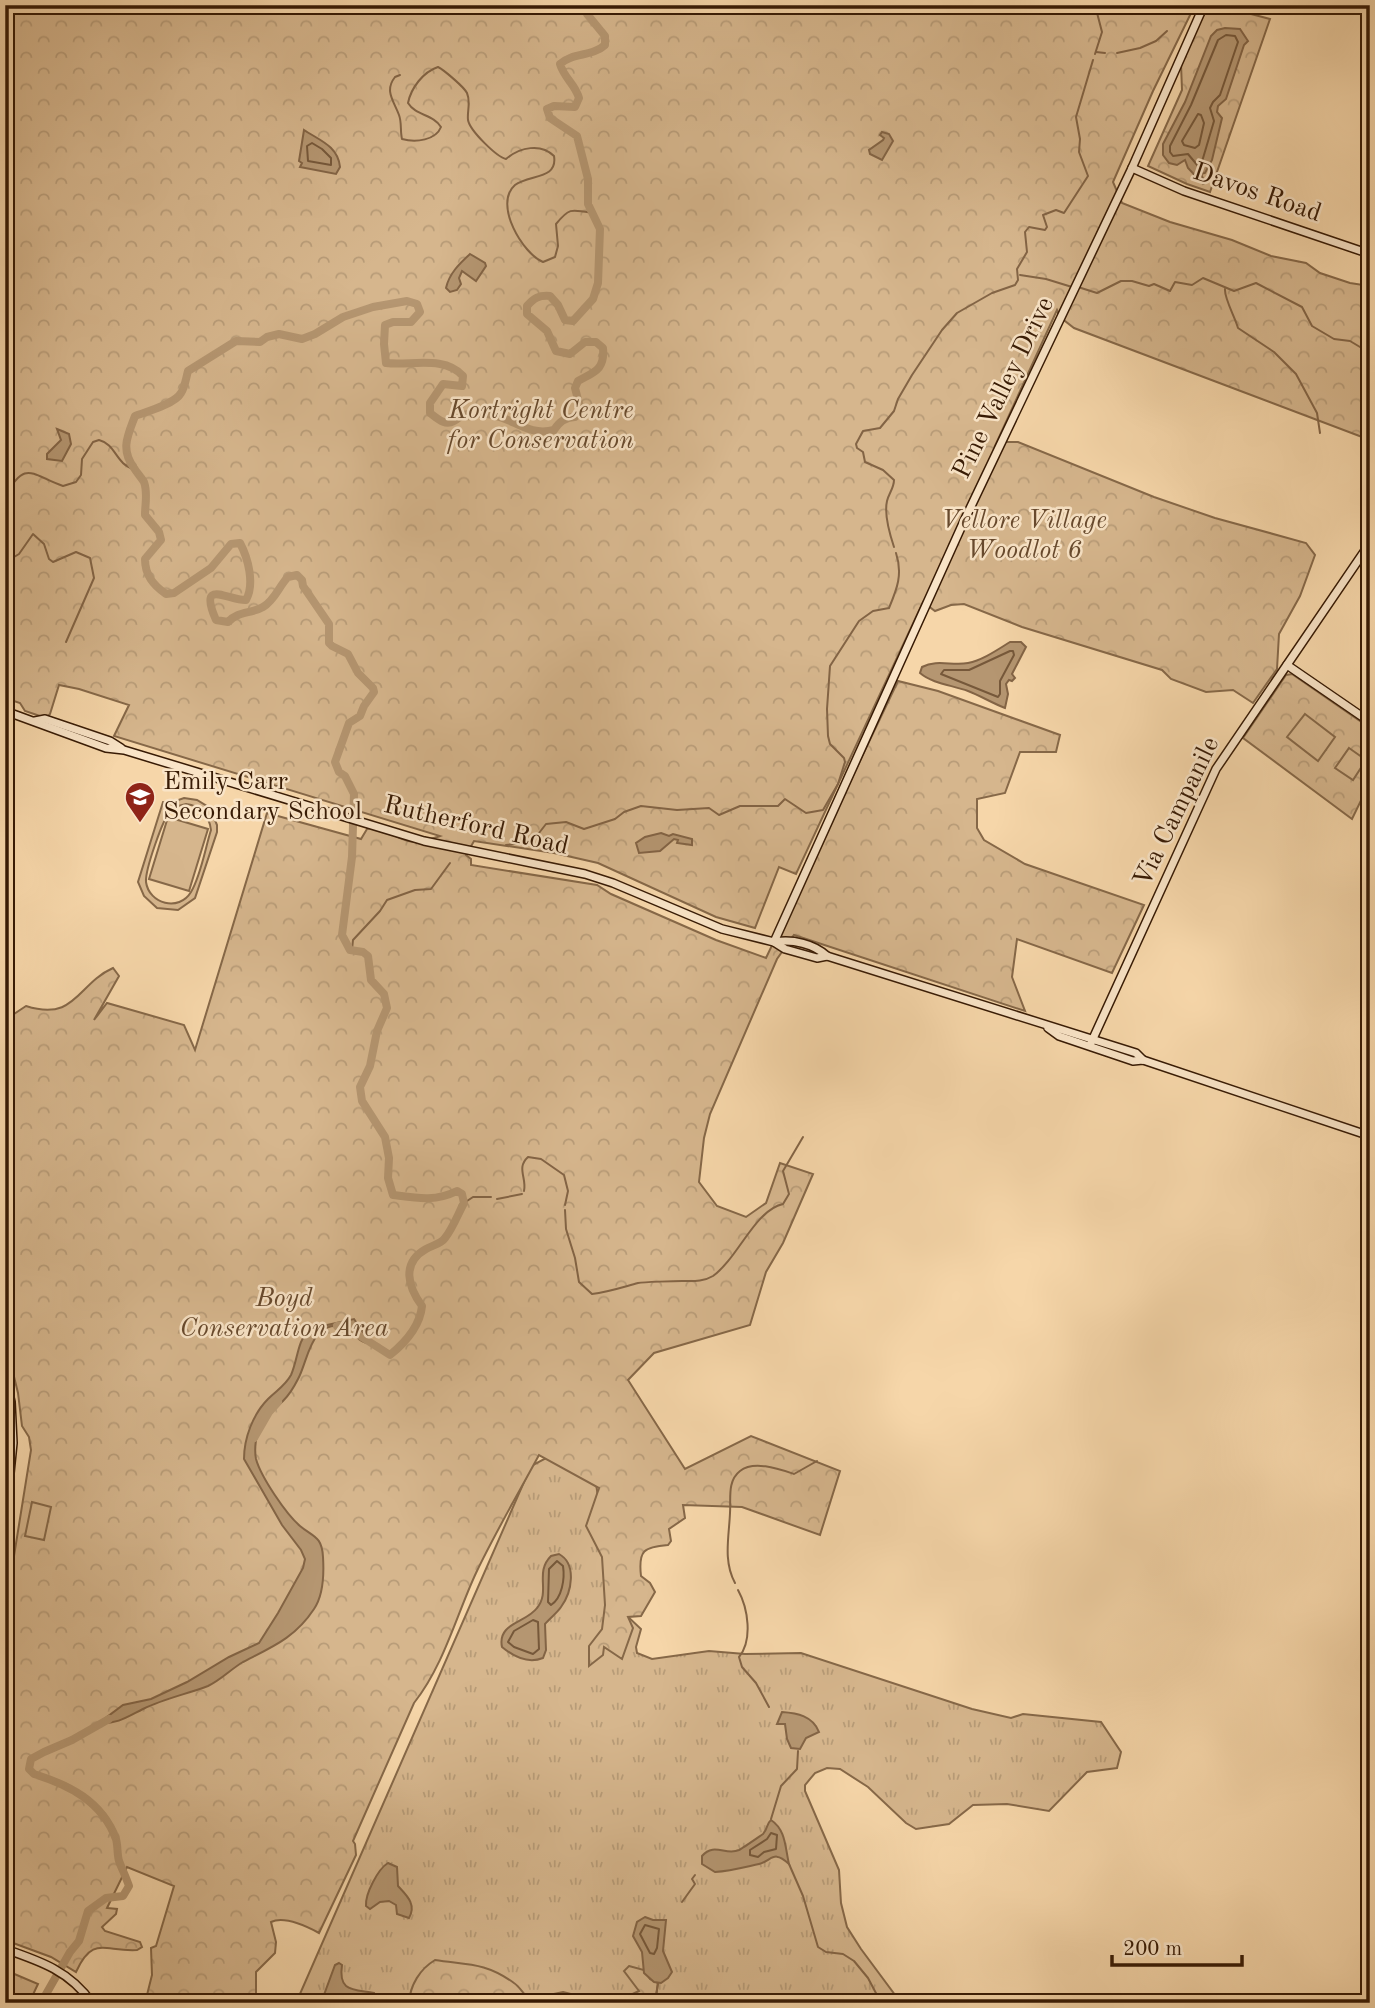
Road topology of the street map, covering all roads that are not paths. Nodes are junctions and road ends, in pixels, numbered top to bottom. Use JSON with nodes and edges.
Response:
{"nodes":[{"id":1,"x":1204,"y":5,"type":"edge"},
{"id":2,"x":1132,"y":168,"type":"junction"},
{"id":3,"x":1370,"y":254,"type":"edge"},
{"id":4,"x":1370,"y":543,"type":"edge"},
{"id":5,"x":1287,"y":665,"type":"junction"},
{"id":6,"x":5,"y":711,"type":"edge"},
{"id":7,"x":1370,"y":722,"type":"edge"},
{"id":8,"x":774,"y":942,"type":"junction"},
{"id":9,"x":1044,"y":1025,"type":"junction"},
{"id":10,"x":1091,"y":1041,"type":"junction"},
{"id":11,"x":1143,"y":1060,"type":"junction"},
{"id":12,"x":1370,"y":1136,"type":"edge"},
{"id":13,"x":5,"y":1375,"type":"edge"},
{"id":14,"x":5,"y":1524,"type":"edge"},
{"id":15,"x":5,"y":1949,"type":"edge"},
{"id":16,"x":92,"y":2003,"type":"edge"}],
"edges":[{"from":1,"to":2,"type":"street","name":"Pine Valley Drive"},
{"from":2,"to":3,"type":"street","name":"Davos Road"},
{"from":2,"to":8,"type":"street","name":"Pine Valley Drive"},
{"from":4,"to":5,"type":"street","name":"Via Campanile"},
{"from":5,"to":7,"type":"street"},
{"from":5,"to":10,"type":"street","name":"Via Campanile"},
{"from":6,"to":8,"type":"street","name":"Rutherford Road"},
{"from":8,"to":9,"type":"street","name":"Rutherford Road"},
{"from":9,"to":10,"type":"street","name":"Rutherford Road"},
{"from":9,"to":11,"type":"street","name":"Rutherford Road"},
{"from":10,"to":11,"type":"street","name":"Rutherford Road"},
{"from":11,"to":12,"type":"street","name":"Rutherford Road"},
{"from":13,"to":14,"type":"street"},
{"from":15,"to":16,"type":"street"}]}
